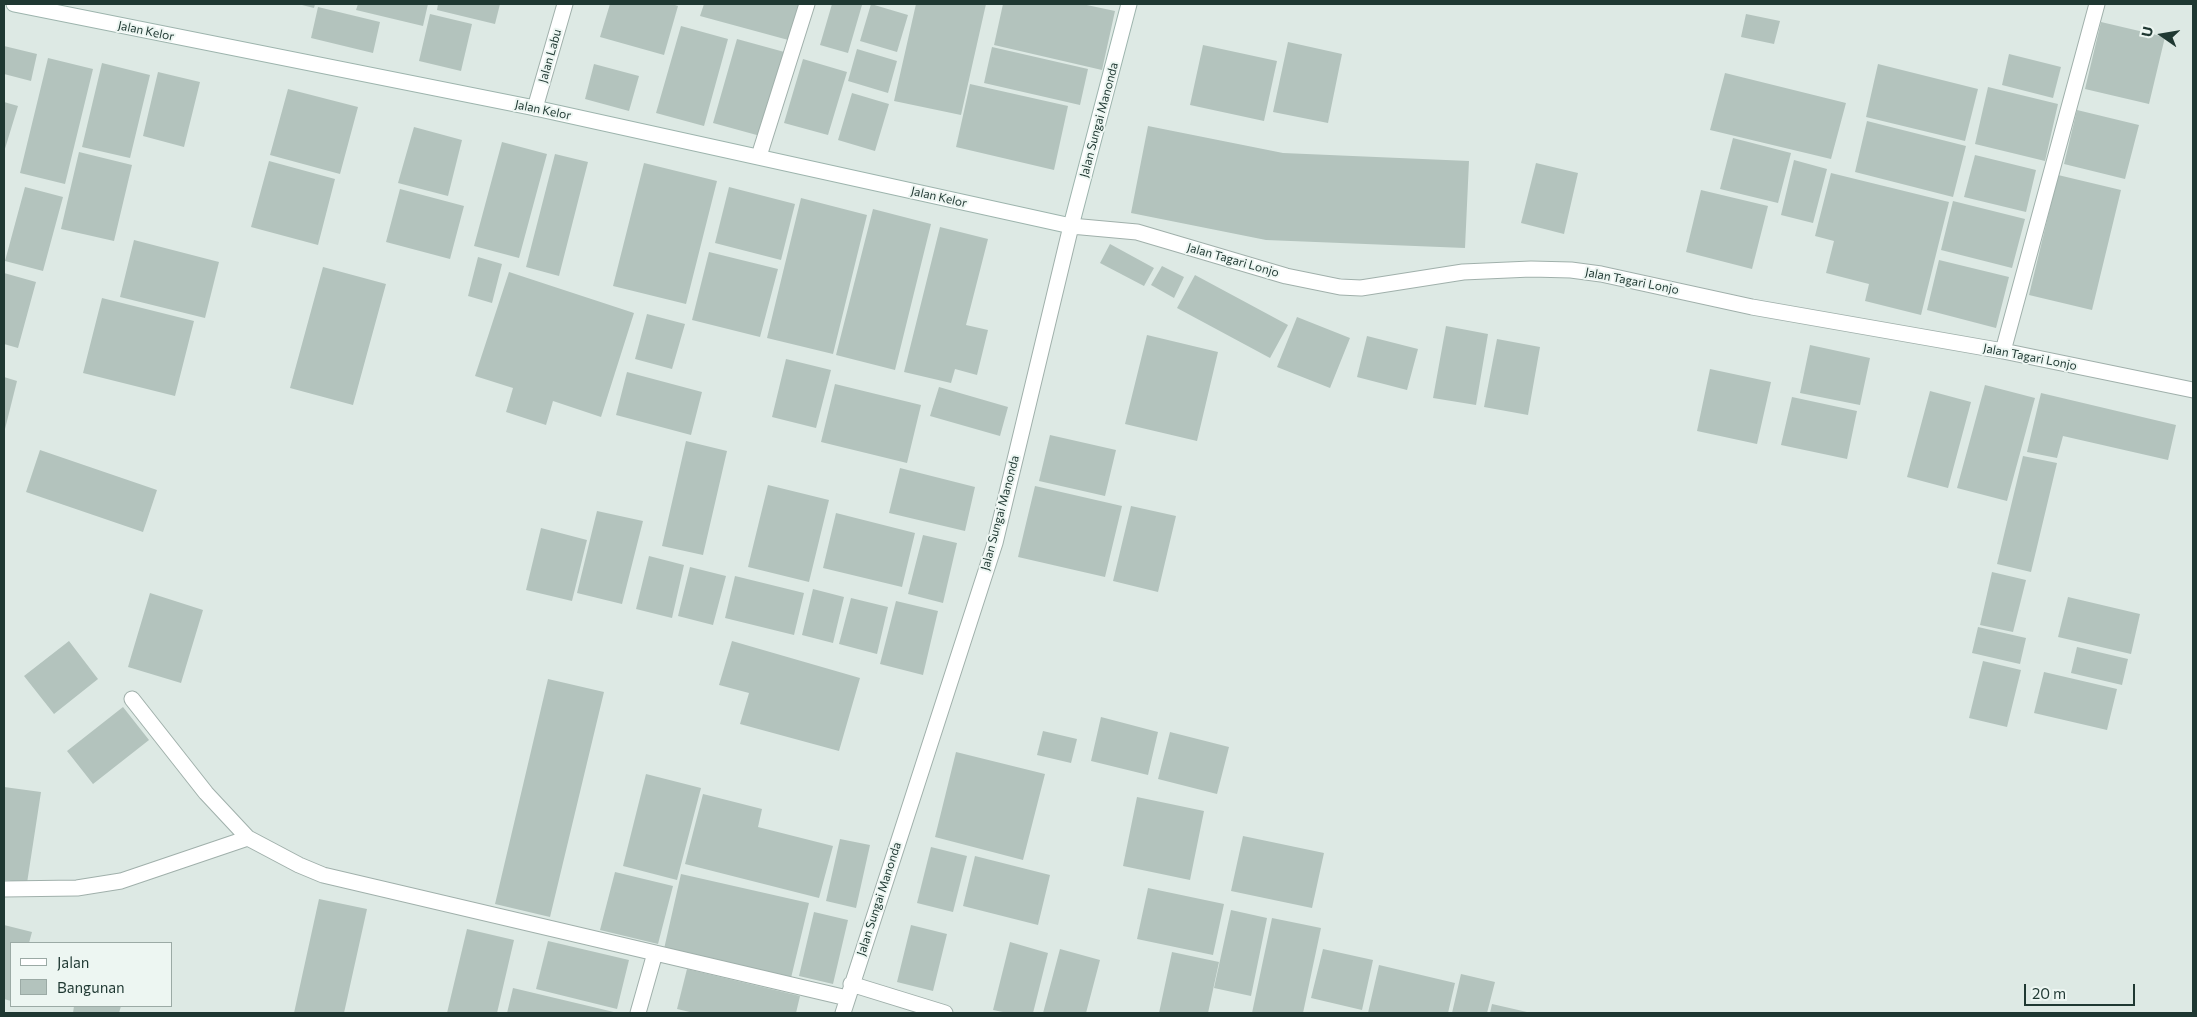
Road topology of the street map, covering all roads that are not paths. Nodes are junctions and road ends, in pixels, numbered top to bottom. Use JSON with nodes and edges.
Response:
{"nodes":[{"id":1,"x":14,"y":4,"type":"edge"},
{"id":2,"x":565,"y":4,"type":"edge"},
{"id":3,"x":807,"y":4,"type":"edge"},
{"id":4,"x":1129,"y":4,"type":"edge"},
{"id":5,"x":2097,"y":4,"type":"edge"},
{"id":6,"x":535,"y":108,"type":"junction"},
{"id":7,"x":759,"y":156,"type":"junction"},
{"id":8,"x":1071,"y":226,"type":"junction"},
{"id":9,"x":2003,"y":351,"type":"junction"},
{"id":10,"x":2193,"y":390,"type":"edge"},
{"id":11,"x":132,"y":699,"type":"dead end"},
{"id":12,"x":248,"y":838,"type":"junction"},
{"id":13,"x":4,"y":889,"type":"edge"},
{"id":14,"x":655,"y":952,"type":"junction"},
{"id":15,"x":849,"y":991,"type":"junction"},
{"id":16,"x":638,"y":1013,"type":"edge"},
{"id":17,"x":843,"y":1013,"type":"edge"},
{"id":18,"x":945,"y":1013,"type":"edge"}],
"edges":[{"from":1,"to":6,"type":"street","name":"Jalan Kelor"},
{"from":2,"to":6,"type":"street","name":"Jalan Labu"},
{"from":3,"to":7,"type":"street"},
{"from":4,"to":8,"type":"street","name":"Jalan Sungai Manonda"},
{"from":5,"to":9,"type":"street"},
{"from":6,"to":7,"type":"street","name":"Jalan Kelor"},
{"from":7,"to":8,"type":"street","name":"Jalan Kelor"},
{"from":8,"to":9,"type":"street","name":"Jalan Tagari Lonjo"},
{"from":8,"to":15,"type":"street","name":"Jalan Sungai Manonda"},
{"from":9,"to":10,"type":"street","name":"Jalan Tagari Lonjo"},
{"from":11,"to":12,"type":"street"},
{"from":12,"to":13,"type":"street"},
{"from":12,"to":14,"type":"street"},
{"from":14,"to":15,"type":"street"},
{"from":14,"to":16,"type":"street"},
{"from":15,"to":17,"type":"street","name":"Jalan Sungai Manonda"},
{"from":15,"to":18,"type":"street"}]}
